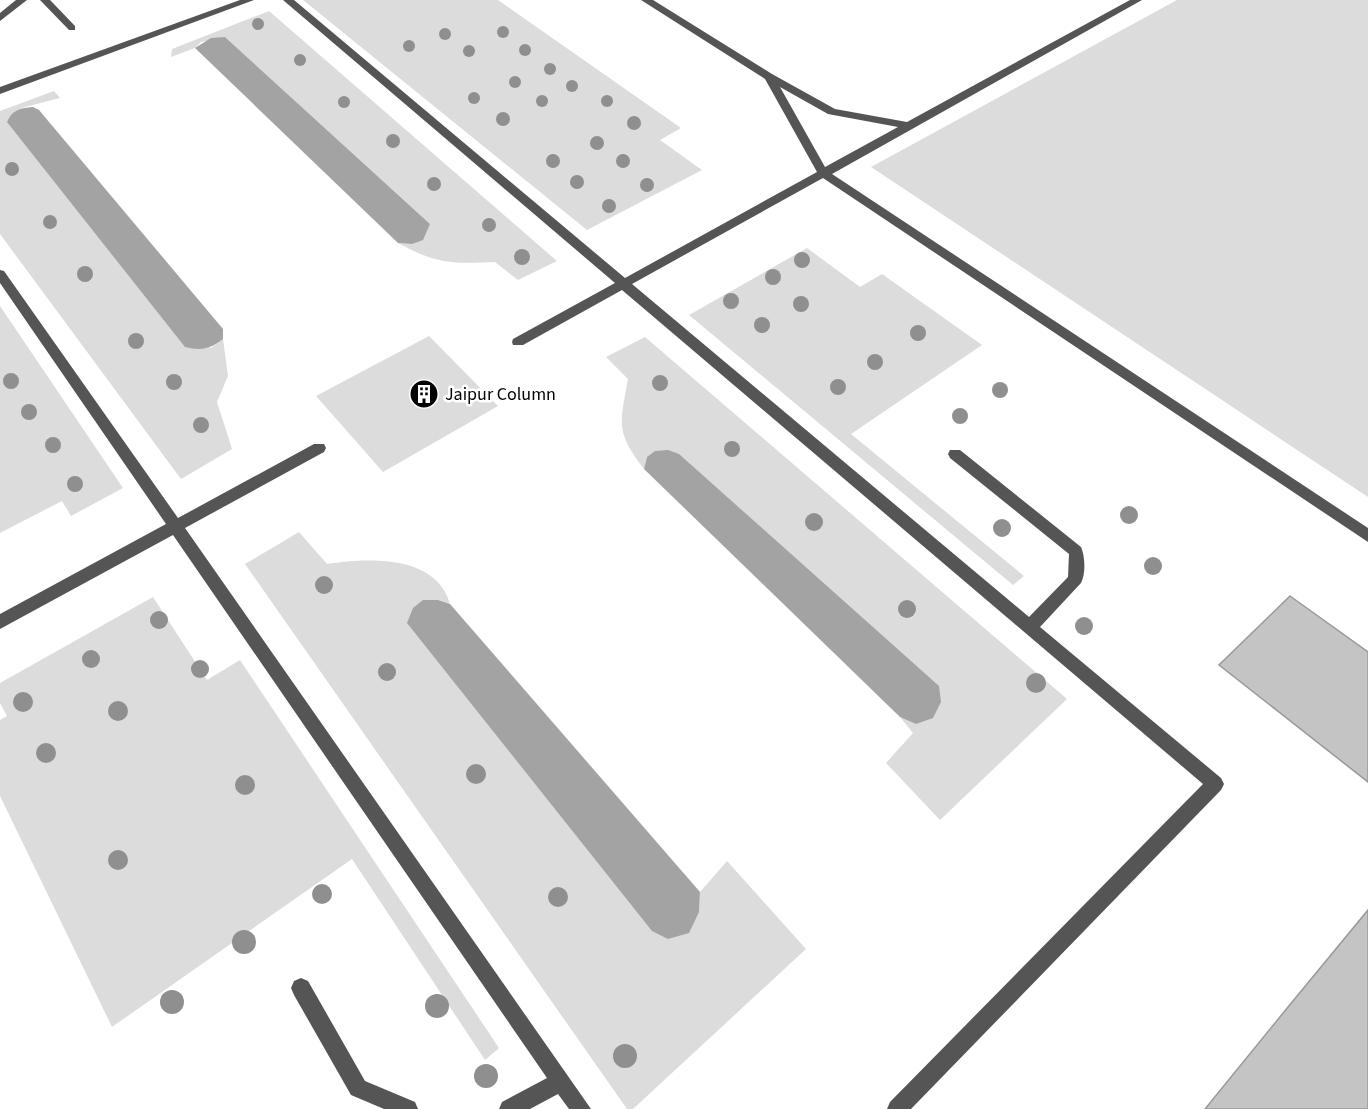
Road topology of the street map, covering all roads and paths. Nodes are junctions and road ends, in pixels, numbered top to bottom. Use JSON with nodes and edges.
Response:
{"nodes":[{"id":1,"x":22,"y":0,"type":"edge"},
{"id":2,"x":45,"y":0,"type":"edge"},
{"id":3,"x":249,"y":0,"type":"edge"},
{"id":4,"x":288,"y":0,"type":"edge"},
{"id":5,"x":646,"y":0,"type":"edge"},
{"id":6,"x":1137,"y":0,"type":"edge"},
{"id":7,"x":0,"y":18,"type":"edge"},
{"id":8,"x":72,"y":28,"type":"dead end"},
{"id":9,"x":769,"y":77,"type":"junction"},
{"id":10,"x":0,"y":92,"type":"edge"},
{"id":11,"x":909,"y":126,"type":"junction"},
{"id":12,"x":823,"y":173,"type":"junction"},
{"id":13,"x":0,"y":274,"type":"edge"},
{"id":14,"x":623,"y":284,"type":"junction"},
{"id":15,"x":518,"y":342,"type":"dead end"},
{"id":16,"x":319,"y":448,"type":"dead end"},
{"id":17,"x":955,"y":454,"type":"dead end"},
{"id":18,"x":176,"y":526,"type":"junction"},
{"id":19,"x":1368,"y":536,"type":"edge"},
{"id":20,"x":0,"y":622,"type":"edge"},
{"id":21,"x":1030,"y":627,"type":"junction"},
{"id":22,"x":301,"y":988,"type":"dead end"},
{"id":23,"x":561,"y":1081,"type":"junction"},
{"id":24,"x":408,"y":1109,"type":"edge"},
{"id":25,"x":509,"y":1109,"type":"edge"},
{"id":26,"x":581,"y":1109,"type":"edge"},
{"id":27,"x":897,"y":1109,"type":"edge"}],
"edges":[{"from":1,"to":7,"type":"street"},
{"from":2,"to":8,"type":"street"},
{"from":3,"to":10,"type":"street"},
{"from":4,"to":14,"type":"street"},
{"from":5,"to":9,"type":"street"},
{"from":6,"to":11,"type":"street"},
{"from":9,"to":11,"type":"street"},
{"from":9,"to":12,"type":"street"},
{"from":11,"to":12,"type":"street"},
{"from":12,"to":14,"type":"street"},
{"from":12,"to":19,"type":"street"},
{"from":13,"to":18,"type":"street"},
{"from":14,"to":15,"type":"street"},
{"from":14,"to":21,"type":"street"},
{"from":16,"to":18,"type":"street"},
{"from":17,"to":21,"type":"street"},
{"from":18,"to":20,"type":"street"},
{"from":18,"to":23,"type":"street"},
{"from":21,"to":27,"type":"street"},
{"from":22,"to":24,"type":"street"},
{"from":23,"to":25,"type":"street"},
{"from":23,"to":26,"type":"street"}]}
